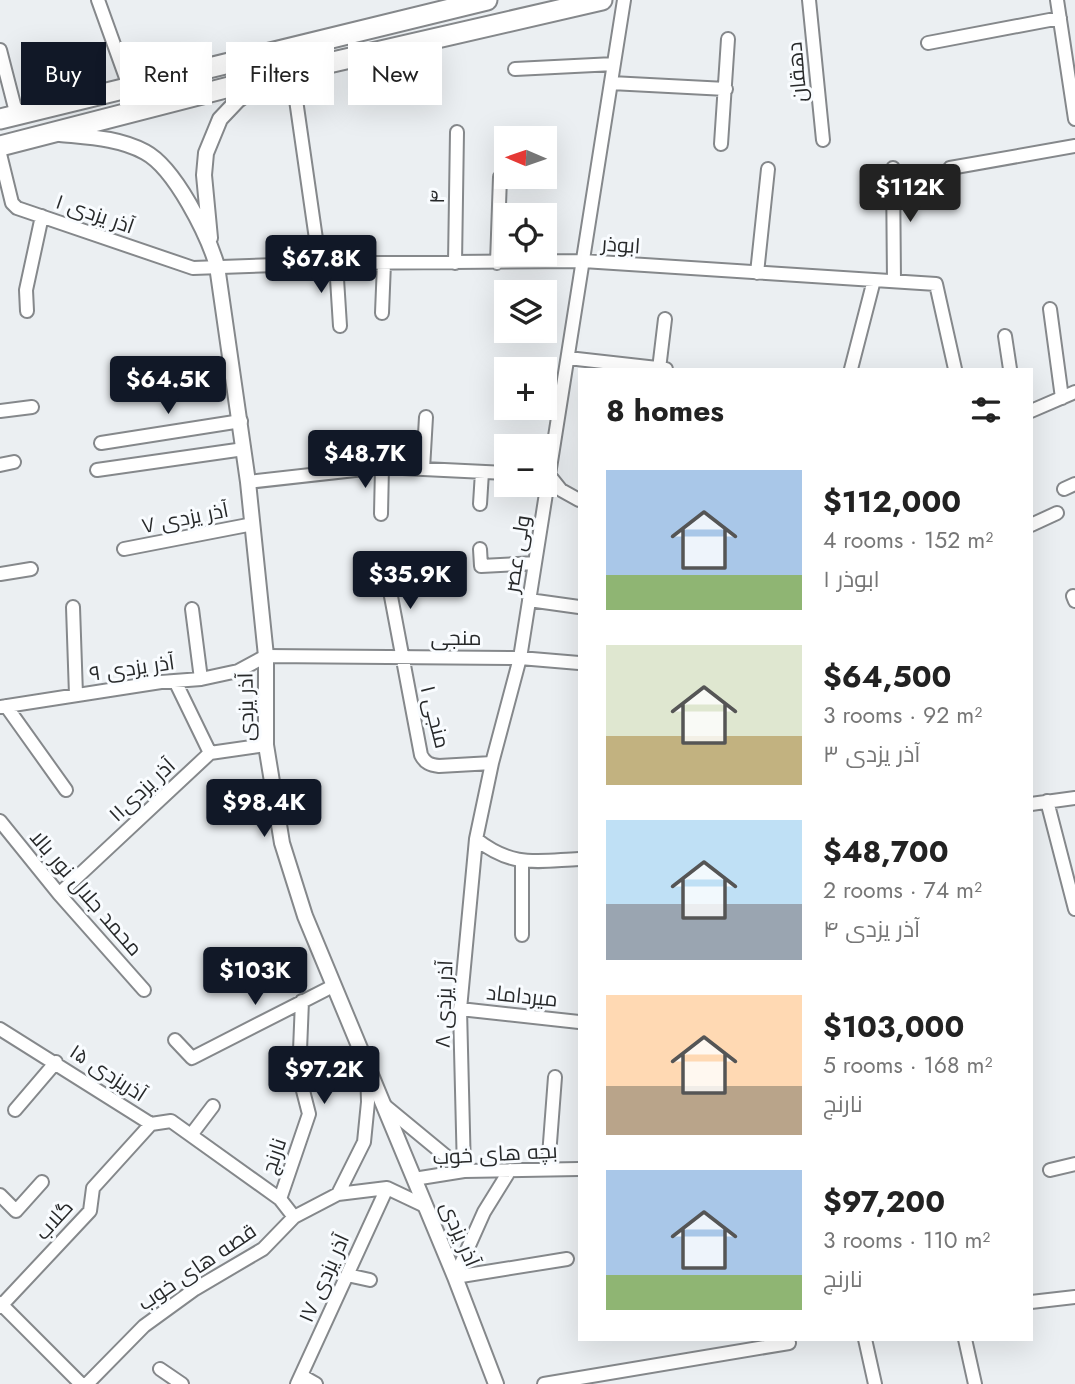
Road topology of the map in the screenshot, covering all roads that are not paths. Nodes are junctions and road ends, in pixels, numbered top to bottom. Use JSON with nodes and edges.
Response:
{"nodes":[{"id":1,"x":487,"y":0,"type":"edge"},
{"id":2,"x":602,"y":0,"type":"edge"},
{"id":3,"x":624,"y":0,"type":"edge"},
{"id":4,"x":810,"y":0,"type":"edge"},
{"id":5,"x":1057,"y":0,"type":"edge"},
{"id":6,"x":101,"y":1,"type":"edge"},
{"id":7,"x":1060,"y":18,"type":"junction"},
{"id":8,"x":728,"y":39,"type":"dead end"},
{"id":9,"x":928,"y":43,"type":"dead end"},
{"id":10,"x":0,"y":50,"type":"edge"},
{"id":11,"x":120,"y":57,"type":"edge"},
{"id":12,"x":334,"y":62,"type":"edge"},
{"id":13,"x":614,"y":64,"type":"junction"},
{"id":14,"x":212,"y":69,"type":"edge"},
{"id":15,"x":515,"y":69,"type":"dead end"},
{"id":16,"x":611,"y":83,"type":"junction"},
{"id":17,"x":226,"y":88,"type":"edge"},
{"id":18,"x":726,"y":89,"type":"junction"},
{"id":19,"x":120,"y":92,"type":"edge"},
{"id":20,"x":233,"y":105,"type":"edge"},
{"id":21,"x":297,"y":105,"type":"edge"},
{"id":22,"x":8,"y":117,"type":"edge"},
{"id":23,"x":1075,"y":119,"type":"edge"},
{"id":24,"x":52,"y":132,"type":"junction"},
{"id":25,"x":457,"y":132,"type":"dead end"},
{"id":26,"x":823,"y":140,"type":"dead end"},
{"id":27,"x":721,"y":144,"type":"dead end"},
{"id":28,"x":0,"y":146,"type":"edge"},
{"id":29,"x":1075,"y":146,"type":"edge"},
{"id":30,"x":0,"y":154,"type":"edge"},
{"id":31,"x":950,"y":167,"type":"dead end"},
{"id":32,"x":892,"y":168,"type":"dead end"},
{"id":33,"x":768,"y":169,"type":"dead end"},
{"id":34,"x":42,"y":216,"type":"junction"},
{"id":35,"x":316,"y":239,"type":"dead end"},
{"id":36,"x":211,"y":246,"type":"junction"},
{"id":37,"x":583,"y":261,"type":"junction"},
{"id":38,"x":557,"y":262,"type":"edge"},
{"id":39,"x":336,"y":263,"type":"junction"},
{"id":40,"x":384,"y":263,"type":"junction"},
{"id":41,"x":456,"y":263,"type":"junction"},
{"id":42,"x":494,"y":263,"type":"edge"},
{"id":43,"x":217,"y":266,"type":"junction"},
{"id":44,"x":757,"y":273,"type":"junction"},
{"id":45,"x":874,"y":280,"type":"junction"},
{"id":46,"x":894,"y":281,"type":"junction"},
{"id":47,"x":1050,"y":309,"type":"dead end"},
{"id":48,"x":27,"y":311,"type":"dead end"},
{"id":49,"x":382,"y":313,"type":"dead end"},
{"id":50,"x":665,"y":319,"type":"dead end"},
{"id":51,"x":340,"y":326,"type":"dead end"},
{"id":52,"x":1004,"y":336,"type":"dead end"},
{"id":53,"x":568,"y":358,"type":"junction"},
{"id":54,"x":651,"y":368,"type":"edge"},
{"id":55,"x":659,"y":368,"type":"edge"},
{"id":56,"x":851,"y":368,"type":"edge"},
{"id":57,"x":955,"y":368,"type":"edge"},
{"id":58,"x":1010,"y":368,"type":"edge"},
{"id":59,"x":1075,"y":392,"type":"edge"},
{"id":60,"x":1062,"y":398,"type":"junction"},
{"id":61,"x":32,"y":407,"type":"dead end"},
{"id":62,"x":1033,"y":410,"type":"edge"},
{"id":63,"x":0,"y":411,"type":"edge"},
{"id":64,"x":426,"y":417,"type":"dead end"},
{"id":65,"x":241,"y":421,"type":"junction"},
{"id":66,"x":554,"y":434,"type":"edge"},
{"id":67,"x":100,"y":443,"type":"dead end"},
{"id":68,"x":244,"y":449,"type":"junction"},
{"id":69,"x":14,"y":462,"type":"dead end"},
{"id":70,"x":0,"y":465,"type":"edge"},
{"id":71,"x":382,"y":467,"type":"junction"},
{"id":72,"x":97,"y":470,"type":"dead end"},
{"id":73,"x":423,"y":470,"type":"junction"},
{"id":74,"x":482,"y":472,"type":"junction"},
{"id":75,"x":494,"y":472,"type":"edge"},
{"id":76,"x":248,"y":482,"type":"junction"},
{"id":77,"x":557,"y":486,"type":"edge"},
{"id":78,"x":544,"y":497,"type":"edge"},
{"id":79,"x":578,"y":499,"type":"edge"},
{"id":80,"x":480,"y":504,"type":"dead end"},
{"id":81,"x":1057,"y":513,"type":"dead end"},
{"id":82,"x":381,"y":514,"type":"dead end"},
{"id":83,"x":253,"y":524,"type":"junction"},
{"id":84,"x":1033,"y":524,"type":"edge"},
{"id":85,"x":124,"y":549,"type":"dead end"},
{"id":86,"x":481,"y":549,"type":"dead end"},
{"id":87,"x":535,"y":564,"type":"junction"},
{"id":88,"x":32,"y":569,"type":"dead end"},
{"id":89,"x":386,"y":570,"type":"dead end"},
{"id":90,"x":0,"y":574,"type":"edge"},
{"id":91,"x":529,"y":600,"type":"junction"},
{"id":92,"x":73,"y":607,"type":"dead end"},
{"id":93,"x":578,"y":607,"type":"edge"},
{"id":94,"x":192,"y":609,"type":"dead end"},
{"id":95,"x":265,"y":656,"type":"junction"},
{"id":96,"x":402,"y":657,"type":"junction"},
{"id":97,"x":520,"y":658,"type":"junction"},
{"id":98,"x":578,"y":663,"type":"edge"},
{"id":99,"x":201,"y":679,"type":"junction"},
{"id":100,"x":175,"y":681,"type":"junction"},
{"id":101,"x":76,"y":695,"type":"junction"},
{"id":102,"x":3,"y":707,"type":"edge"},
{"id":103,"x":266,"y":745,"type":"junction"},
{"id":104,"x":209,"y":753,"type":"junction"},
{"id":105,"x":492,"y":763,"type":"junction"},
{"id":106,"x":66,"y":790,"type":"dead end"},
{"id":107,"x":1075,"y":797,"type":"edge"},
{"id":108,"x":1047,"y":801,"type":"junction"},
{"id":109,"x":1033,"y":804,"type":"edge"},
{"id":110,"x":0,"y":821,"type":"edge"},
{"id":111,"x":477,"y":839,"type":"junction"},
{"id":112,"x":578,"y":859,"type":"edge"},
{"id":113,"x":522,"y":862,"type":"junction"},
{"id":114,"x":59,"y":894,"type":"junction"},
{"id":115,"x":1075,"y":909,"type":"edge"},
{"id":116,"x":522,"y":935,"type":"dead end"},
{"id":117,"x":333,"y":986,"type":"junction"},
{"id":118,"x":144,"y":990,"type":"dead end"},
{"id":119,"x":302,"y":1002,"type":"junction"},
{"id":120,"x":460,"y":1009,"type":"junction"},
{"id":121,"x":578,"y":1022,"type":"edge"},
{"id":122,"x":0,"y":1029,"type":"edge"},
{"id":123,"x":175,"y":1040,"type":"dead end"},
{"id":124,"x":56,"y":1062,"type":"junction"},
{"id":125,"x":367,"y":1066,"type":"junction"},
{"id":126,"x":555,"y":1077,"type":"dead end"},
{"id":127,"x":384,"y":1105,"type":"junction"},
{"id":128,"x":213,"y":1106,"type":"dead end"},
{"id":129,"x":15,"y":1110,"type":"dead end"},
{"id":130,"x":151,"y":1124,"type":"junction"},
{"id":131,"x":191,"y":1135,"type":"junction"},
{"id":132,"x":1075,"y":1164,"type":"edge"},
{"id":133,"x":548,"y":1169,"type":"junction"},
{"id":134,"x":578,"y":1169,"type":"edge"},
{"id":135,"x":510,"y":1170,"type":"junction"},
{"id":136,"x":1050,"y":1170,"type":"dead end"},
{"id":137,"x":464,"y":1171,"type":"junction"},
{"id":138,"x":414,"y":1180,"type":"junction"},
{"id":139,"x":42,"y":1182,"type":"dead end"},
{"id":140,"x":387,"y":1188,"type":"junction"},
{"id":141,"x":338,"y":1194,"type":"junction"},
{"id":142,"x":0,"y":1195,"type":"edge"},
{"id":143,"x":280,"y":1199,"type":"junction"},
{"id":144,"x":425,"y":1206,"type":"junction"},
{"id":145,"x":294,"y":1217,"type":"junction"},
{"id":146,"x":567,"y":1259,"type":"dead end"},
{"id":147,"x":347,"y":1275,"type":"junction"},
{"id":148,"x":455,"y":1277,"type":"junction"},
{"id":149,"x":370,"y":1280,"type":"dead end"},
{"id":150,"x":1075,"y":1297,"type":"edge"},
{"id":151,"x":1033,"y":1302,"type":"edge"},
{"id":152,"x":1,"y":1305,"type":"edge"},
{"id":153,"x":865,"y":1341,"type":"edge"},
{"id":154,"x":965,"y":1341,"type":"edge"},
{"id":155,"x":789,"y":1343,"type":"dead end"},
{"id":156,"x":160,"y":1368,"type":"dead end"},
{"id":157,"x":618,"y":1378,"type":"edge"},
{"id":158,"x":299,"y":1380,"type":"edge"},
{"id":159,"x":81,"y":1384,"type":"edge"},
{"id":160,"x":87,"y":1384,"type":"edge"},
{"id":161,"x":182,"y":1384,"type":"edge"},
{"id":162,"x":316,"y":1384,"type":"edge"},
{"id":163,"x":496,"y":1384,"type":"edge"},
{"id":164,"x":544,"y":1384,"type":"edge"},
{"id":165,"x":874,"y":1384,"type":"edge"},
{"id":166,"x":975,"y":1384,"type":"edge"}],
"edges":[{"from":1,"to":14,"type":"main road"},
{"from":2,"to":12,"type":"main road"},
{"from":3,"to":13,"type":"street","name":"ولی عصر"},
{"from":4,"to":26,"type":"street","name":"دهقان"},
{"from":5,"to":7,"type":"street"},
{"from":6,"to":11,"type":"street"},
{"from":7,"to":9,"type":"street"},
{"from":7,"to":23,"type":"street"},
{"from":8,"to":18,"type":"street"},
{"from":10,"to":22,"type":"street"},
{"from":13,"to":15,"type":"street"},
{"from":13,"to":16,"type":"street","name":"ولی عصر"},
{"from":16,"to":18,"type":"street"},
{"from":16,"to":37,"type":"street","name":"ولی عصر"},
{"from":17,"to":24,"type":"main road"},
{"from":18,"to":27,"type":"street"},
{"from":19,"to":22,"type":"main road"},
{"from":20,"to":36,"type":"street"},
{"from":21,"to":35,"type":"street"},
{"from":24,"to":28,"type":"main road"},
{"from":24,"to":36,"type":"street","name":"آذر یزدی"},
{"from":25,"to":41,"type":"street","name":"۴"},
{"from":29,"to":31,"type":"street"},
{"from":30,"to":34,"type":"street","name":"آذر یزدی ۱"},
{"from":32,"to":46,"type":"street"},
{"from":33,"to":44,"type":"street"},
{"from":34,"to":43,"type":"street","name":"آذر یزدی ۱"},
{"from":34,"to":48,"type":"street"},
{"from":36,"to":43,"type":"street","name":"آذر یزدی"},
{"from":37,"to":38,"type":"street","name":"ابوذر"},
{"from":37,"to":44,"type":"street","name":"ابوذر"},
{"from":37,"to":53,"type":"street","name":"ولی عصر"},
{"from":39,"to":40,"type":"street","name":"ابوذر"},
{"from":39,"to":43,"type":"street","name":"ابوذر"},
{"from":39,"to":51,"type":"street"},
{"from":40,"to":41,"type":"street","name":"ابوذر"},
{"from":40,"to":49,"type":"street"},
{"from":41,"to":42,"type":"street","name":"ابوذر"},
{"from":43,"to":65,"type":"street","name":"آذر یزدی"},
{"from":44,"to":45,"type":"street","name":"ابوذر"},
{"from":45,"to":46,"type":"street","name":"ابوذر"},
{"from":45,"to":56,"type":"street"},
{"from":46,"to":57,"type":"street","name":"ابوذر"},
{"from":47,"to":60,"type":"street"},
{"from":50,"to":55,"type":"street"},
{"from":52,"to":58,"type":"street"},
{"from":53,"to":54,"type":"street"},
{"from":53,"to":66,"type":"street","name":"ولی عصر"},
{"from":59,"to":60,"type":"street"},
{"from":60,"to":62,"type":"street"},
{"from":61,"to":63,"type":"street"},
{"from":64,"to":73,"type":"street"},
{"from":65,"to":67,"type":"street"},
{"from":65,"to":68,"type":"street","name":"آذر یزدی"},
{"from":68,"to":72,"type":"street"},
{"from":68,"to":76,"type":"street","name":"آذر یزدی"},
{"from":69,"to":70,"type":"street"},
{"from":71,"to":73,"type":"street"},
{"from":71,"to":76,"type":"street"},
{"from":71,"to":82,"type":"street"},
{"from":73,"to":74,"type":"street"},
{"from":74,"to":75,"type":"street"},
{"from":74,"to":80,"type":"street"},
{"from":76,"to":83,"type":"street","name":"آذر یزدی"},
{"from":77,"to":79,"type":"street"},
{"from":78,"to":87,"type":"street","name":"ولی عصر"},
{"from":81,"to":84,"type":"street"},
{"from":83,"to":85,"type":"street","name":"آذر یزدی ۷"},
{"from":83,"to":95,"type":"street","name":"آذر یزدی"},
{"from":86,"to":87,"type":"street"},
{"from":87,"to":91,"type":"street","name":"ولی عصر"},
{"from":88,"to":90,"type":"street"},
{"from":89,"to":96,"type":"street"},
{"from":91,"to":93,"type":"street"},
{"from":91,"to":97,"type":"street","name":"ولی عصر"},
{"from":92,"to":101,"type":"street"},
{"from":94,"to":99,"type":"street"},
{"from":95,"to":96,"type":"street","name":"منجی"},
{"from":95,"to":99,"type":"street","name":"آذر یزدی ۹"},
{"from":95,"to":103,"type":"street","name":"آذر یزدی"},
{"from":96,"to":97,"type":"street","name":"منجی"},
{"from":96,"to":105,"type":"street","name":"منجی ۱"},
{"from":97,"to":98,"type":"street","name":"منجی"},
{"from":97,"to":105,"type":"street","name":"ولی عصر"},
{"from":99,"to":100,"type":"street","name":"آذر یزدی ۹"},
{"from":100,"to":101,"type":"street","name":"آذر یزدی ۹"},
{"from":100,"to":104,"type":"street"},
{"from":101,"to":102,"type":"street","name":"آذر یزدی ۹"},
{"from":102,"to":106,"type":"street"},
{"from":103,"to":104,"type":"street"},
{"from":103,"to":117,"type":"street","name":"آذر یزدی"},
{"from":104,"to":114,"type":"street","name":"آذر یزدی۱۱"},
{"from":105,"to":111,"type":"street","name":"ولی عصر"},
{"from":107,"to":108,"type":"street"},
{"from":108,"to":109,"type":"street"},
{"from":108,"to":115,"type":"street"},
{"from":110,"to":114,"type":"street","name":"محمد جلال نور بالا"},
{"from":111,"to":113,"type":"street"},
{"from":111,"to":120,"type":"street","name":"۸ آذر یزدی"},
{"from":112,"to":113,"type":"street"},
{"from":113,"to":116,"type":"street"},
{"from":114,"to":118,"type":"street","name":"محمد جلال نور بالا"},
{"from":117,"to":119,"type":"street"},
{"from":117,"to":125,"type":"street","name":"آذر یزدی"},
{"from":119,"to":123,"type":"street"},
{"from":119,"to":143,"type":"street","name":"نارنج"},
{"from":120,"to":121,"type":"street","name":"میرداماد"},
{"from":120,"to":137,"type":"street","name":"۸ آذر یزدی"},
{"from":122,"to":124,"type":"street","name":"۱۵ آذریزدی"},
{"from":124,"to":129,"type":"street"},
{"from":124,"to":130,"type":"street","name":"۱۵ آذریزدی"},
{"from":125,"to":127,"type":"street","name":"آذر یزدی"},
{"from":125,"to":141,"type":"street"},
{"from":126,"to":133,"type":"street"},
{"from":127,"to":137,"type":"street"},
{"from":127,"to":138,"type":"street","name":"آذر یزدی"},
{"from":128,"to":131,"type":"street"},
{"from":130,"to":131,"type":"street","name":"۱۵ آذریزدی"},
{"from":130,"to":152,"type":"street","name":"گلاب"},
{"from":131,"to":143,"type":"street","name":"۱۵ آذریزدی"},
{"from":132,"to":136,"type":"street"},
{"from":133,"to":134,"type":"street","name":"بچه های خوب"},
{"from":133,"to":135,"type":"street","name":"بچه های خوب"},
{"from":135,"to":137,"type":"street","name":"بچه های خوب"},
{"from":135,"to":148,"type":"street"},
{"from":137,"to":138,"type":"street","name":"بچه های خوب"},
{"from":138,"to":144,"type":"street","name":"آذر یزدی"},
{"from":139,"to":142,"type":"street"},
{"from":140,"to":141,"type":"street","name":"قصه های خوب"},
{"from":140,"to":144,"type":"street"},
{"from":140,"to":147,"type":"street","name":"آذر یزدی ۱۷"},
{"from":141,"to":145,"type":"street","name":"قصه های خوب"},
{"from":143,"to":145,"type":"street","name":"۱۵ آذریزدی"},
{"from":144,"to":148,"type":"street","name":"آذر یزدی"},
{"from":145,"to":160,"type":"street","name":"قصه های خوب"},
{"from":146,"to":148,"type":"street"},
{"from":147,"to":149,"type":"street"},
{"from":147,"to":158,"type":"street","name":"آذر یزدی ۱۷"},
{"from":148,"to":163,"type":"street","name":"آذر یزدی"},
{"from":150,"to":151,"type":"street"},
{"from":152,"to":159,"type":"street"},
{"from":153,"to":165,"type":"street"},
{"from":154,"to":166,"type":"street"},
{"from":155,"to":157,"type":"street"},
{"from":156,"to":161,"type":"street"},
{"from":157,"to":164,"type":"street"},
{"from":158,"to":162,"type":"street"}]}
